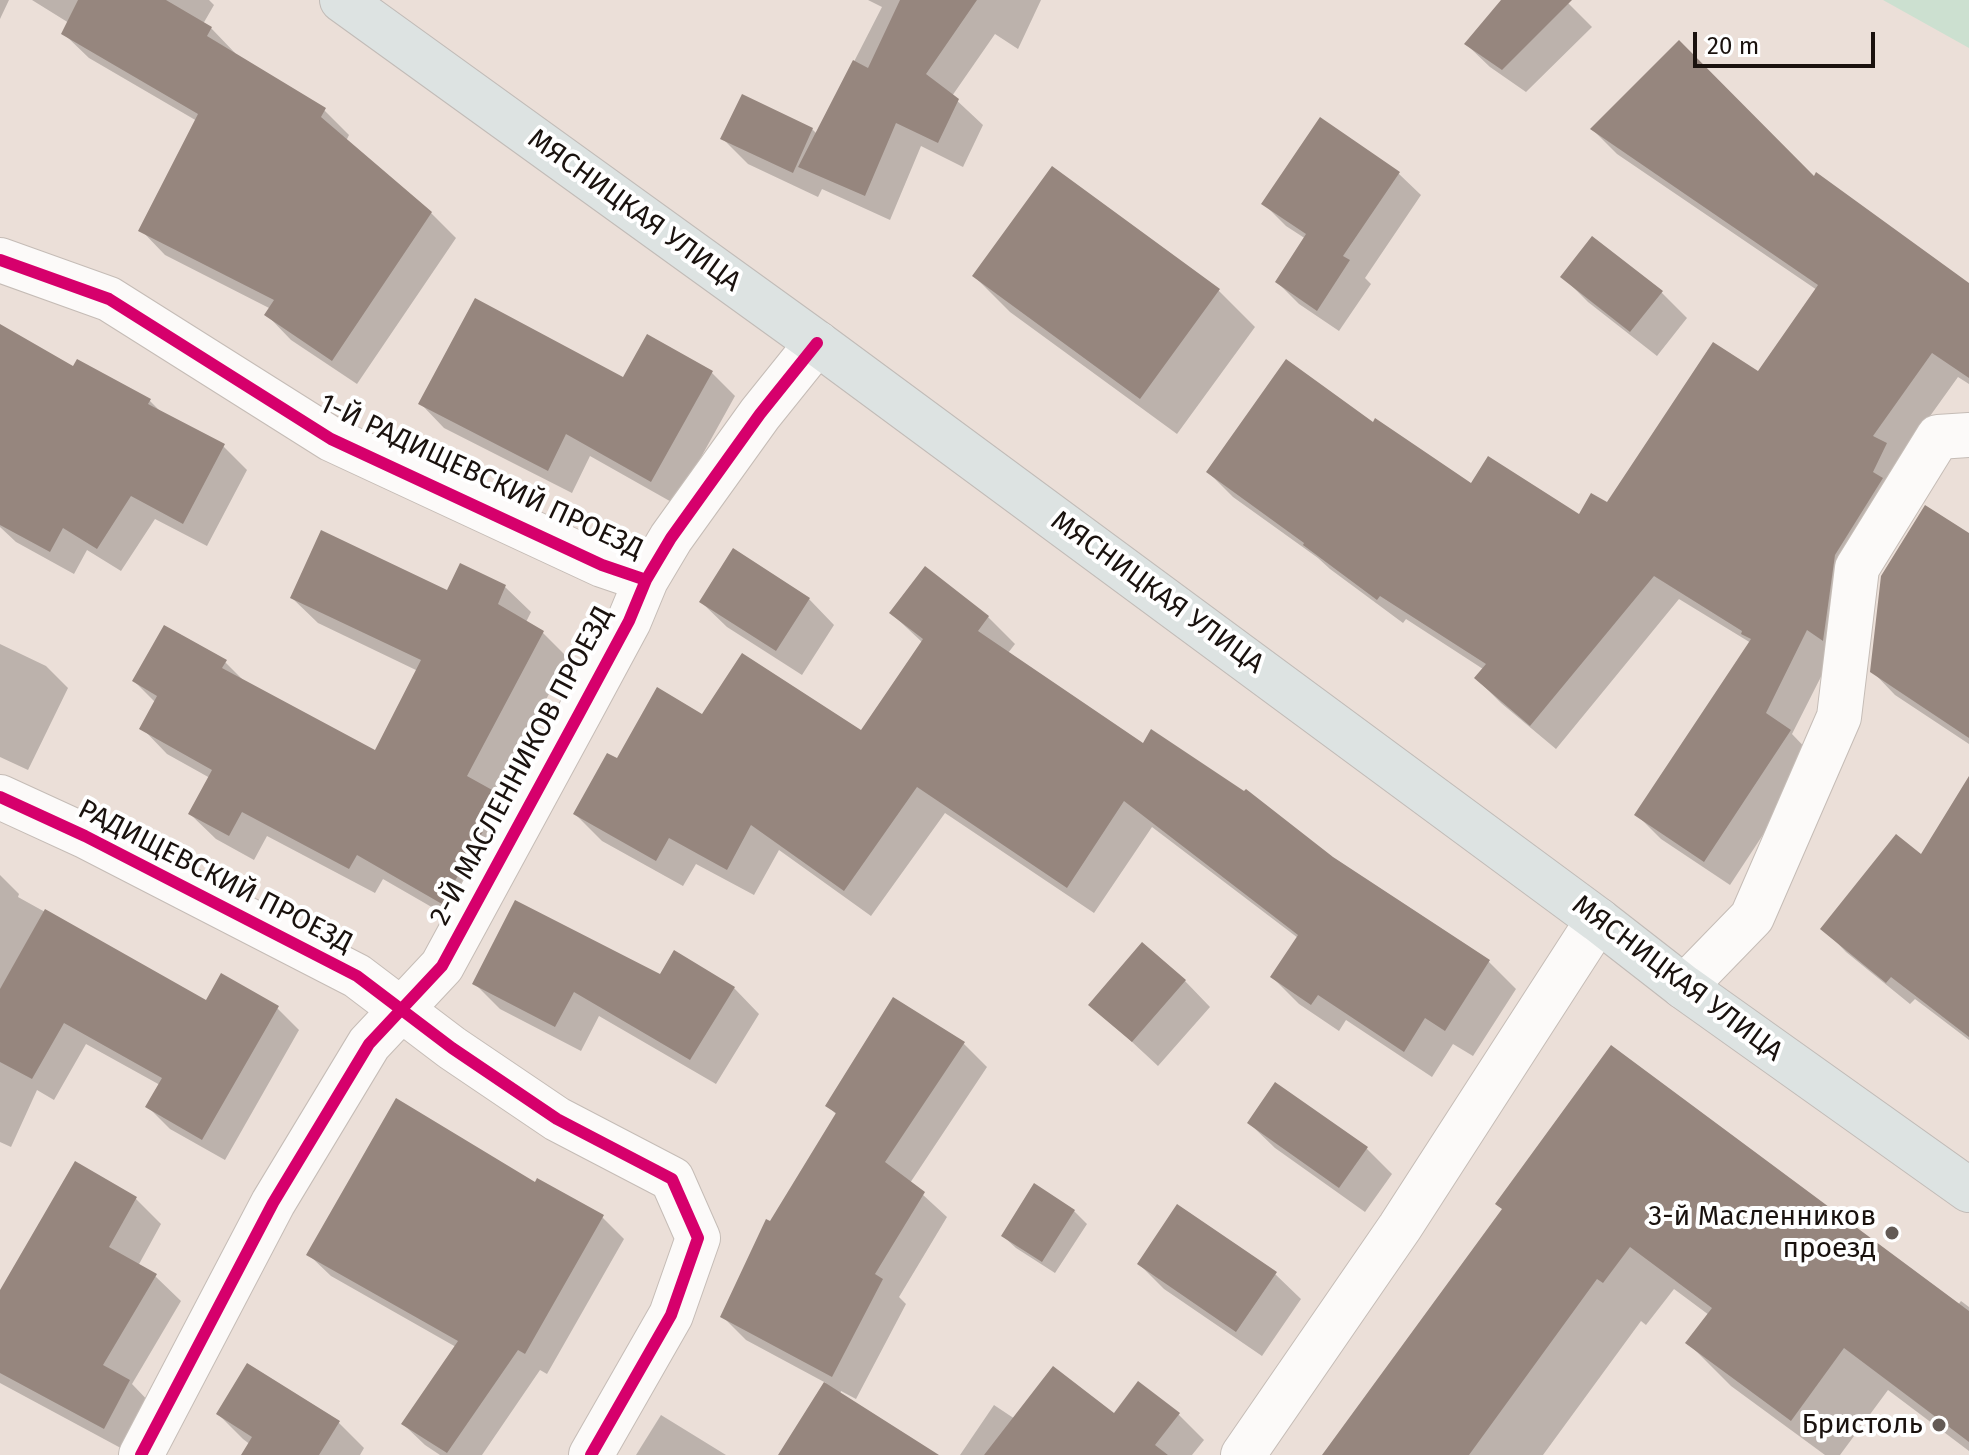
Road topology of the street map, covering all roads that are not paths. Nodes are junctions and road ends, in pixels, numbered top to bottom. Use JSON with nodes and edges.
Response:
{"nodes":[{"id":1,"x":342,"y":0,"type":"edge"},
{"id":2,"x":0,"y":260,"type":"edge"},
{"id":3,"x":817,"y":343,"type":"junction"},
{"id":4,"x":1969,"y":435,"type":"edge"},
{"id":5,"x":646,"y":580,"type":"junction"},
{"id":6,"x":0,"y":797,"type":"edge"},
{"id":7,"x":1598,"y":920,"type":"junction"},
{"id":8,"x":1684,"y":987,"type":"junction"},
{"id":9,"x":401,"y":1010,"type":"junction"},
{"id":10,"x":1969,"y":1190,"type":"edge"},
{"id":11,"x":141,"y":1455,"type":"edge"},
{"id":12,"x":591,"y":1455,"type":"edge"},
{"id":13,"x":1243,"y":1455,"type":"edge"}],
"edges":[{"from":1,"to":3,"type":"main road","name":"МЯСНИЦКАЯ УЛИЦА"},
{"from":2,"to":5,"type":"street","name":"1-Й РАДИЩЕВСКИЙ ПРОЕЗД"},
{"from":3,"to":5,"type":"street","name":"2-Й МАСЛЕННИКОВ ПРОЕЗД"},
{"from":3,"to":7,"type":"main road","name":"МЯСНИЦКАЯ УЛИЦА"},
{"from":4,"to":8,"type":"street"},
{"from":5,"to":9,"type":"street","name":"2-Й МАСЛЕННИКОВ ПРОЕЗД"},
{"from":6,"to":9,"type":"street","name":"РАДИЩЕВСКИЙ ПРОЕЗД"},
{"from":7,"to":8,"type":"main road","name":"МЯСНИЦКАЯ УЛИЦА"},
{"from":7,"to":13,"type":"street"},
{"from":8,"to":10,"type":"main road","name":"МЯСНИЦКАЯ УЛИЦА"},
{"from":9,"to":11,"type":"street","name":"2-Й МАСЛЕННИКОВ ПРОЕЗД"},
{"from":9,"to":12,"type":"street"}]}
